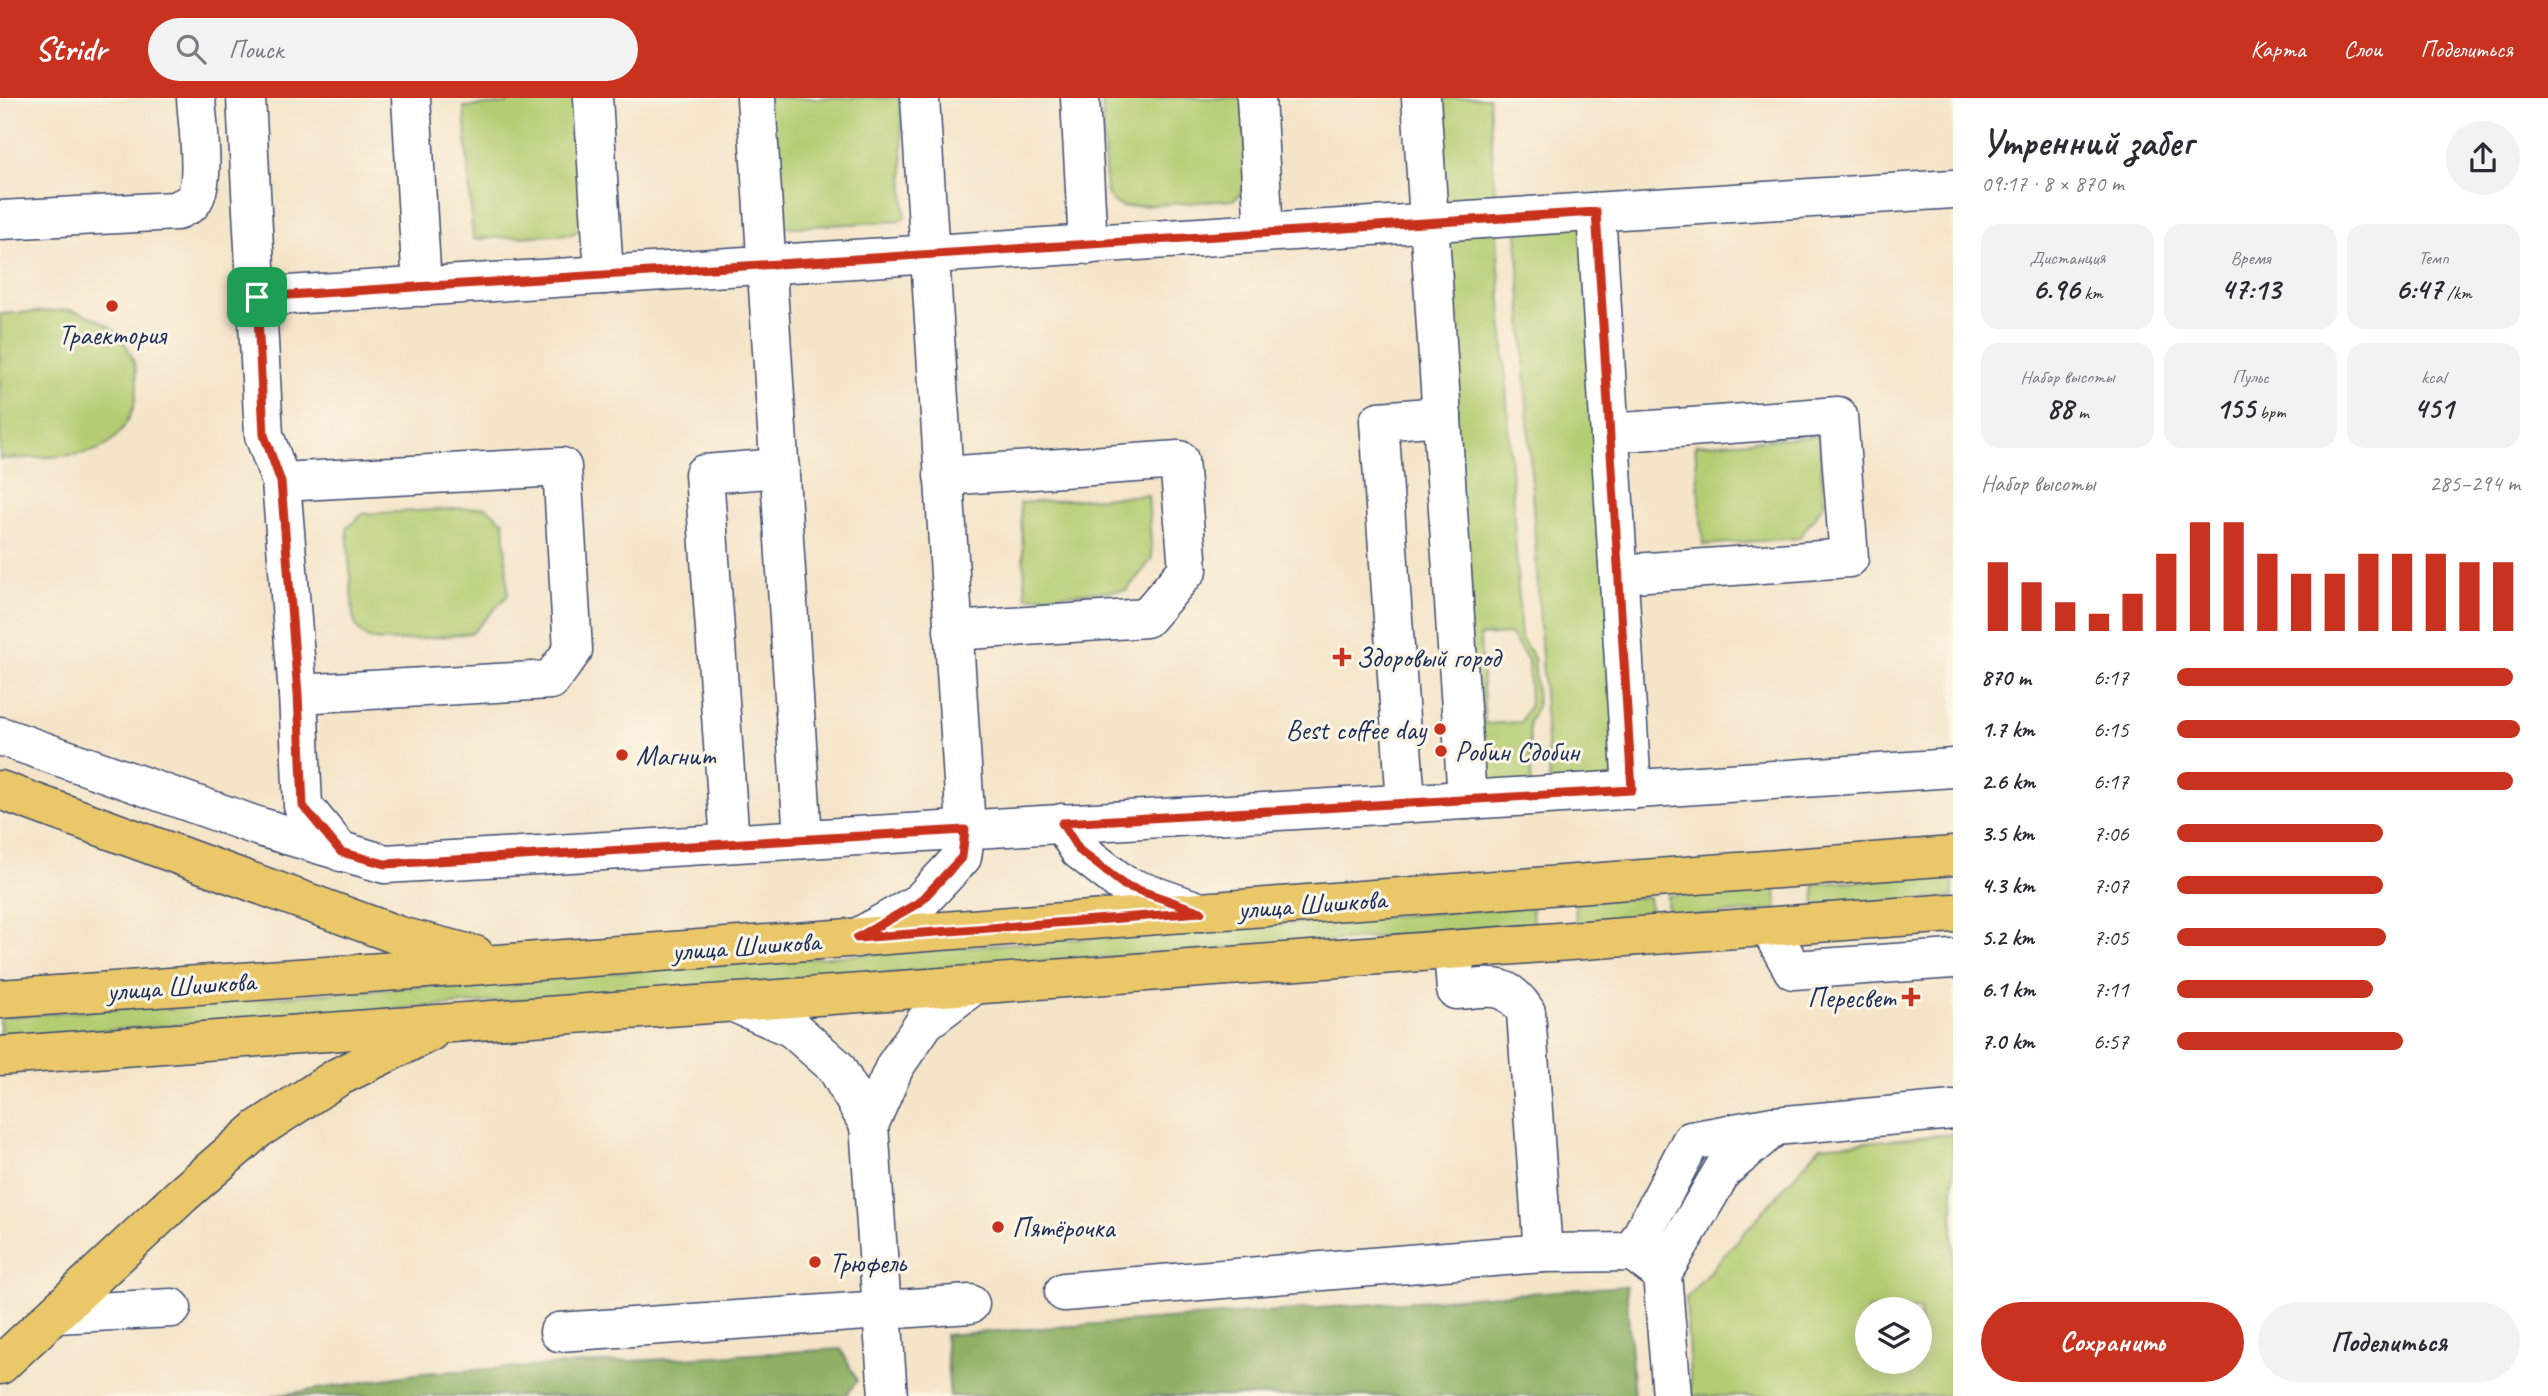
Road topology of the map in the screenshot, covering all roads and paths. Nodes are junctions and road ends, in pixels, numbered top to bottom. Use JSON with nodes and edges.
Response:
{"nodes":[{"id":1,"x":196,"y":98,"type":"edge"},
{"id":2,"x":246,"y":98,"type":"edge"},
{"id":3,"x":411,"y":98,"type":"edge"},
{"id":4,"x":593,"y":98,"type":"edge"},
{"id":5,"x":756,"y":98,"type":"edge"},
{"id":6,"x":920,"y":98,"type":"edge"},
{"id":7,"x":1080,"y":98,"type":"edge"},
{"id":8,"x":1256,"y":98,"type":"edge"},
{"id":9,"x":1421,"y":98,"type":"edge"},
{"id":10,"x":1953,"y":189,"type":"edge"},
{"id":11,"x":198,"y":190,"type":"junction"},
{"id":12,"x":1596,"y":212,"type":"junction"},
{"id":13,"x":252,"y":216,"type":"junction"},
{"id":14,"x":0,"y":220,"type":"edge"},
{"id":15,"x":1429,"y":223,"type":"junction"},
{"id":16,"x":1264,"y":232,"type":"junction"},
{"id":17,"x":1088,"y":245,"type":"junction"},
{"id":18,"x":929,"y":255,"type":"junction"},
{"id":19,"x":766,"y":265,"type":"junction"},
{"id":20,"x":604,"y":275,"type":"junction"},
{"id":21,"x":422,"y":287,"type":"junction"},
{"id":22,"x":257,"y":297,"type":"junction"},
{"id":23,"x":1442,"y":416,"type":"junction"},
{"id":24,"x":1610,"y":433,"type":"junction"},
{"id":25,"x":780,"y":468,"type":"junction"},
{"id":26,"x":943,"y":476,"type":"junction"},
{"id":27,"x":281,"y":482,"type":"junction"},
{"id":28,"x":1619,"y":574,"type":"junction"},
{"id":29,"x":953,"y":631,"type":"junction"},
{"id":30,"x":298,"y":694,"type":"junction"},
{"id":31,"x":0,"y":736,"type":"edge"},
{"id":32,"x":1953,"y":768,"type":"edge"},
{"id":33,"x":0,"y":790,"type":"edge"},
{"id":34,"x":1632,"y":790,"type":"junction"},
{"id":35,"x":1467,"y":800,"type":"junction"},
{"id":36,"x":1406,"y":803,"type":"junction"},
{"id":37,"x":1062,"y":823,"type":"junction"},
{"id":38,"x":965,"y":830,"type":"junction"},
{"id":39,"x":803,"y":839,"type":"junction"},
{"id":40,"x":730,"y":843,"type":"junction"},
{"id":41,"x":341,"y":852,"type":"junction"},
{"id":42,"x":1953,"y":856,"type":"edge"},
{"id":43,"x":1793,"y":868,"type":"junction"},
{"id":44,"x":1552,"y":886,"type":"junction"},
{"id":45,"x":1201,"y":912,"type":"junction"},
{"id":46,"x":1953,"y":914,"type":"edge"},
{"id":47,"x":1783,"y":926,"type":"junction"},
{"id":48,"x":857,"y":938,"type":"junction"},
{"id":49,"x":1556,"y":943,"type":"junction"},
{"id":50,"x":1453,"y":950,"type":"junction"},
{"id":51,"x":1953,"y":959,"type":"edge"},
{"id":52,"x":511,"y":963,"type":"junction"},
{"id":53,"x":974,"y":985,"type":"junction"},
{"id":54,"x":0,"y":999,"type":"edge"},
{"id":55,"x":732,"y":1002,"type":"junction"},
{"id":56,"x":449,"y":1023,"type":"junction"},
{"id":57,"x":0,"y":1056,"type":"edge"},
{"id":58,"x":1953,"y":1110,"type":"edge"},
{"id":59,"x":869,"y":1125,"type":"junction"},
{"id":60,"x":1543,"y":1253,"type":"junction"},
{"id":61,"x":1648,"y":1263,"type":"junction"},
{"id":62,"x":1064,"y":1292,"type":"dead end"},
{"id":63,"x":970,"y":1304,"type":"dead end"},
{"id":64,"x":172,"y":1308,"type":"dead end"},
{"id":65,"x":882,"y":1311,"type":"junction"},
{"id":66,"x":56,"y":1314,"type":"junction"},
{"id":67,"x":559,"y":1332,"type":"dead end"},
{"id":68,"x":0,"y":1365,"type":"edge"},
{"id":69,"x":888,"y":1396,"type":"edge"},
{"id":70,"x":1672,"y":1396,"type":"edge"}],
"edges":[{"from":1,"to":11,"type":"street"},
{"from":2,"to":13,"type":"street"},
{"from":3,"to":21,"type":"street"},
{"from":4,"to":20,"type":"street"},
{"from":5,"to":19,"type":"street"},
{"from":6,"to":18,"type":"street"},
{"from":7,"to":17,"type":"street"},
{"from":8,"to":16,"type":"street"},
{"from":9,"to":15,"type":"street"},
{"from":10,"to":12,"type":"street"},
{"from":11,"to":13,"type":"street"},
{"from":11,"to":14,"type":"street"},
{"from":12,"to":15,"type":"street"},
{"from":12,"to":24,"type":"street"},
{"from":13,"to":22,"type":"street"},
{"from":15,"to":16,"type":"street"},
{"from":15,"to":23,"type":"street"},
{"from":16,"to":17,"type":"street"},
{"from":17,"to":18,"type":"street"},
{"from":18,"to":19,"type":"street"},
{"from":18,"to":26,"type":"street"},
{"from":19,"to":20,"type":"street"},
{"from":19,"to":25,"type":"street"},
{"from":20,"to":21,"type":"street"},
{"from":21,"to":22,"type":"street"},
{"from":22,"to":27,"type":"street"},
{"from":23,"to":35,"type":"street"},
{"from":23,"to":36,"type":"street"},
{"from":24,"to":28,"type":"street"},
{"from":24,"to":28,"type":"street"},
{"from":25,"to":39,"type":"street"},
{"from":25,"to":40,"type":"street"},
{"from":26,"to":29,"type":"street"},
{"from":26,"to":29,"type":"street"},
{"from":27,"to":30,"type":"street"},
{"from":27,"to":30,"type":"street"},
{"from":28,"to":34,"type":"street"},
{"from":29,"to":38,"type":"street"},
{"from":30,"to":41,"type":"street"},
{"from":31,"to":41,"type":"street"},
{"from":32,"to":34,"type":"street"},
{"from":33,"to":52,"type":"main road"},
{"from":34,"to":35,"type":"street"},
{"from":35,"to":36,"type":"street"},
{"from":36,"to":37,"type":"street"},
{"from":37,"to":38,"type":"street"},
{"from":37,"to":45,"type":"street"},
{"from":38,"to":39,"type":"street"},
{"from":38,"to":48,"type":"street"},
{"from":39,"to":40,"type":"street"},
{"from":40,"to":41,"type":"street"},
{"from":42,"to":43,"type":"main road","name":"улица Шишкова"},
{"from":43,"to":44,"type":"main road","name":"улица Шишкова"},
{"from":43,"to":47,"type":"main road"},
{"from":44,"to":45,"type":"main road","name":"улица Шишкова"},
{"from":44,"to":49,"type":"main road"},
{"from":45,"to":48,"type":"main road","name":"улица Шишкова"},
{"from":46,"to":47,"type":"main road","name":"улица Шишкова"},
{"from":47,"to":49,"type":"main road","name":"улица Шишкова"},
{"from":47,"to":51,"type":"street"},
{"from":48,"to":52,"type":"main road","name":"улица Шишкова"},
{"from":49,"to":50,"type":"main road","name":"улица Шишкова"},
{"from":50,"to":53,"type":"main road","name":"улица Шишкова"},
{"from":50,"to":60,"type":"street"},
{"from":52,"to":54,"type":"main road","name":"улица Шишкова"},
{"from":53,"to":55,"type":"main road","name":"улица Шишкова"},
{"from":53,"to":59,"type":"street"},
{"from":55,"to":56,"type":"main road","name":"улица Шишкова"},
{"from":55,"to":59,"type":"street"},
{"from":56,"to":57,"type":"main road","name":"улица Шишкова"},
{"from":56,"to":66,"type":"main road"},
{"from":58,"to":61,"type":"street"},
{"from":59,"to":65,"type":"street"},
{"from":60,"to":61,"type":"street"},
{"from":60,"to":62,"type":"street"},
{"from":61,"to":70,"type":"street"},
{"from":63,"to":65,"type":"street"},
{"from":64,"to":66,"type":"street"},
{"from":65,"to":67,"type":"street"},
{"from":65,"to":69,"type":"street"},
{"from":66,"to":68,"type":"main road"}]}
